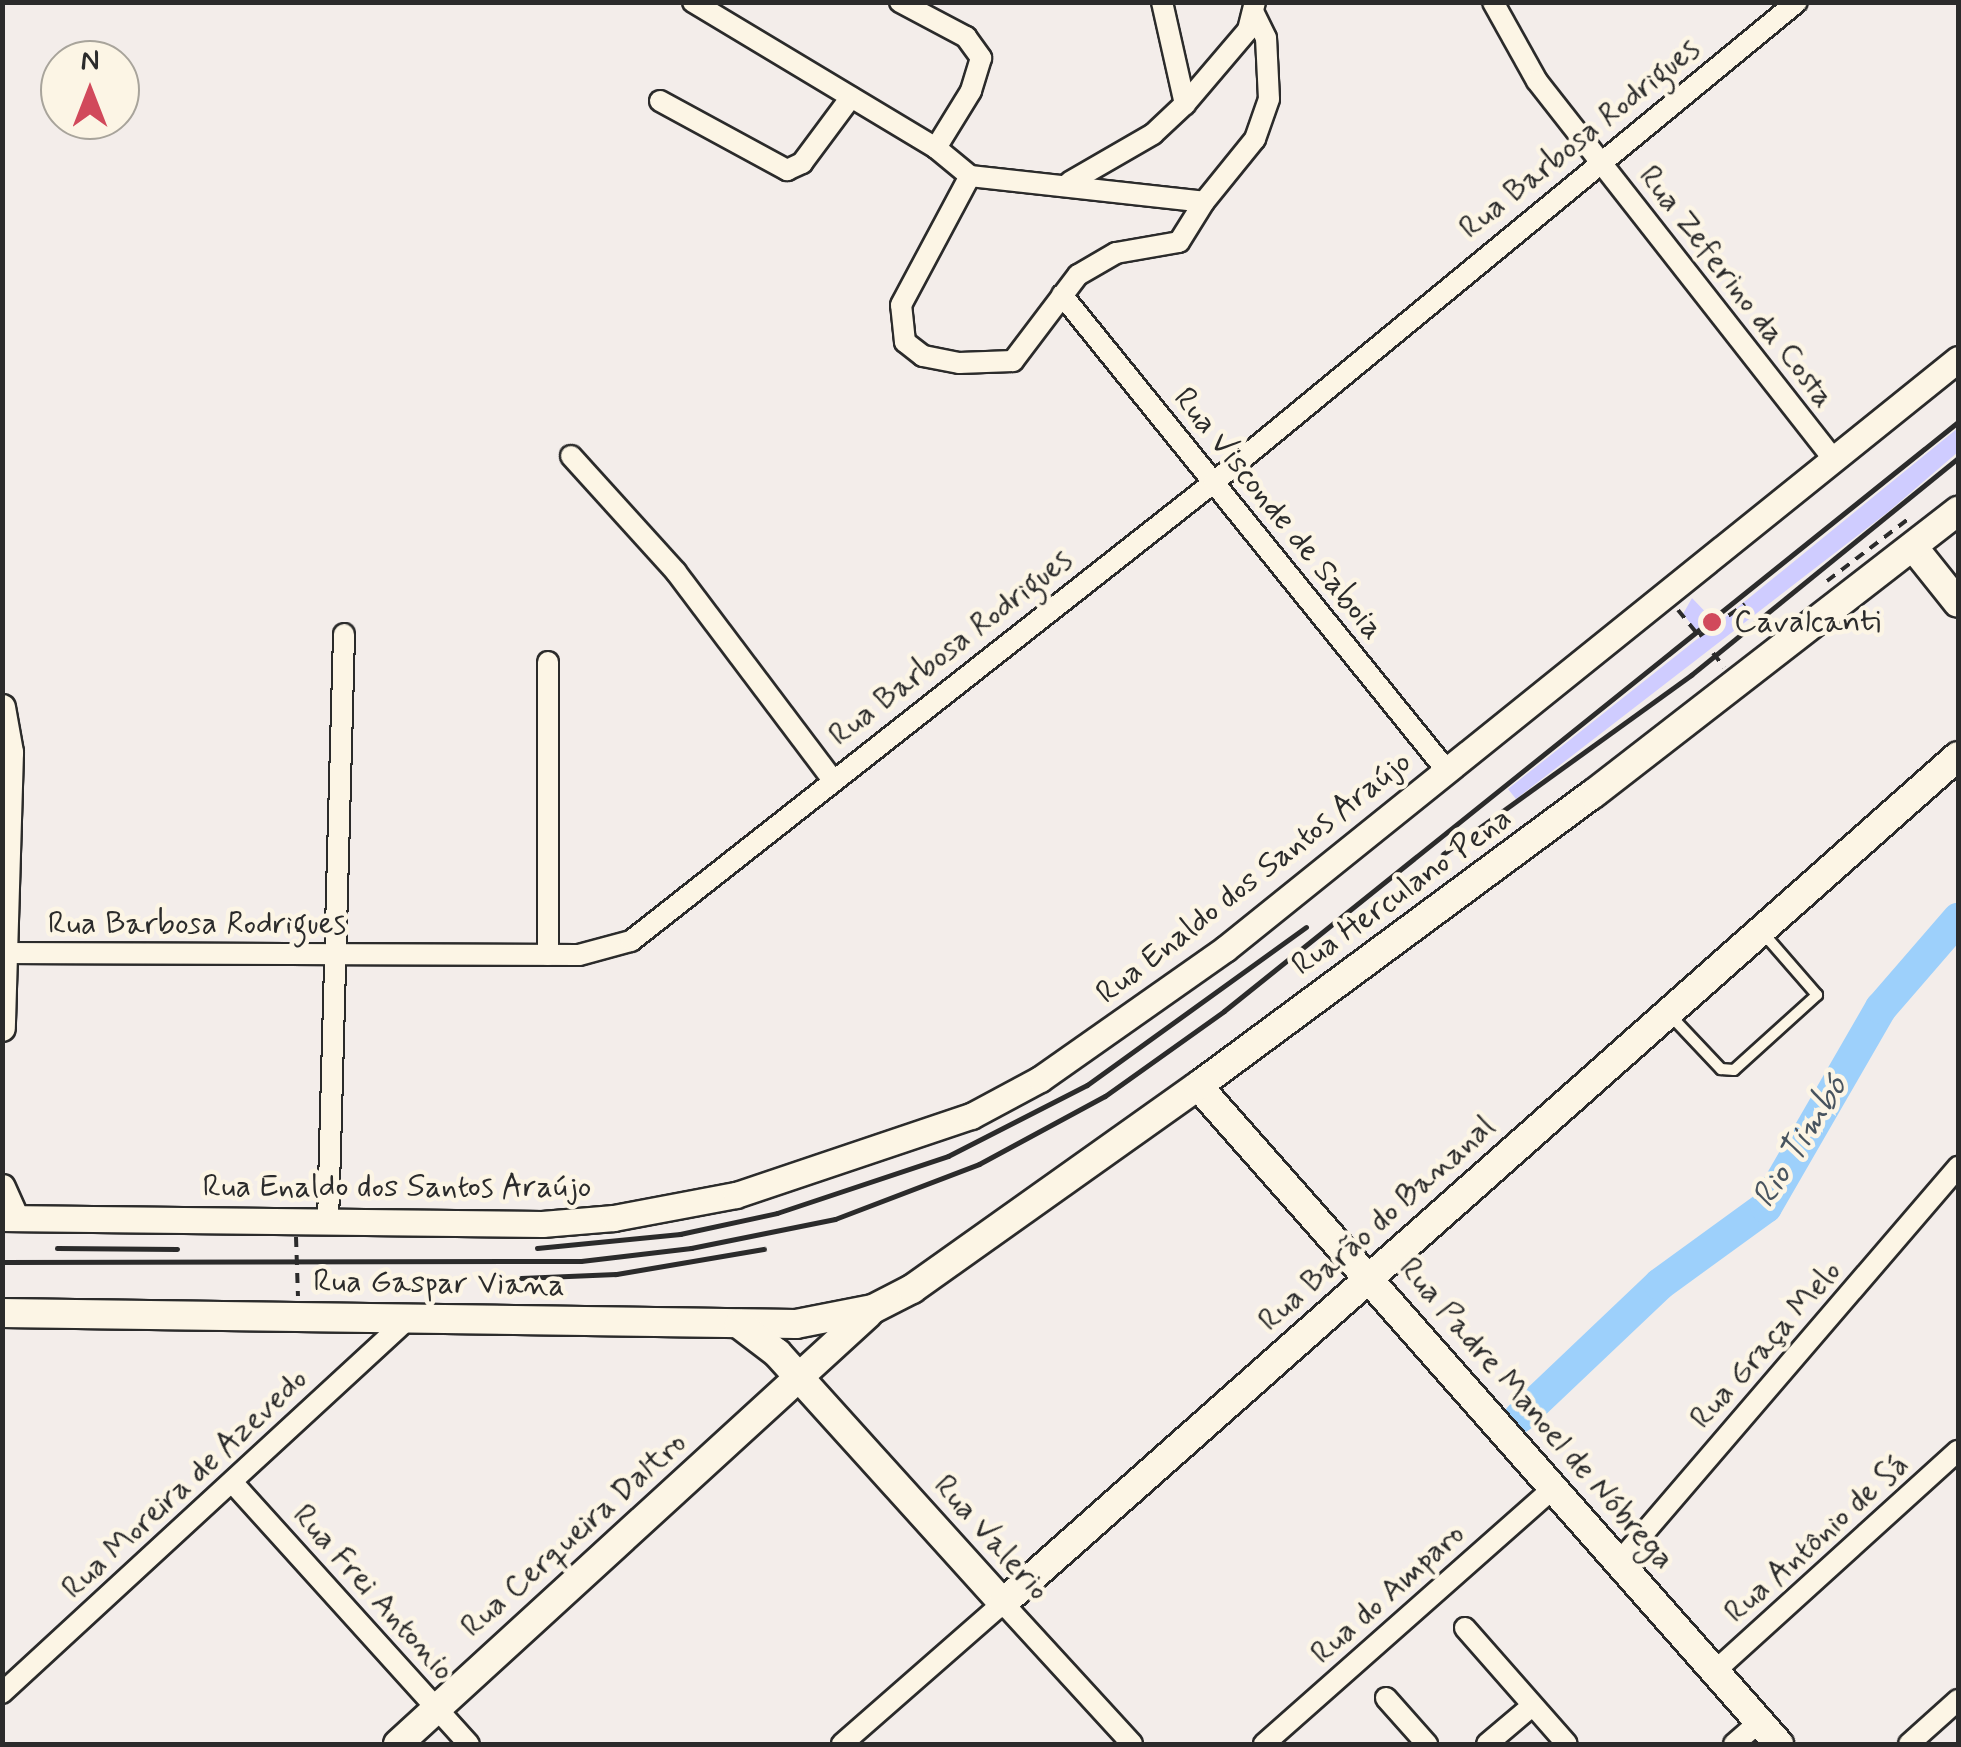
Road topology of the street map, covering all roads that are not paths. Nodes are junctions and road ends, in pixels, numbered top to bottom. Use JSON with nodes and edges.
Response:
{"nodes":[{"id":1,"x":693,"y":2,"type":"edge"},
{"id":2,"x":900,"y":2,"type":"edge"},
{"id":3,"x":1162,"y":2,"type":"edge"},
{"id":4,"x":1493,"y":2,"type":"edge"},
{"id":5,"x":1797,"y":2,"type":"edge"},
{"id":6,"x":1255,"y":8,"type":"edge"},
{"id":7,"x":852,"y":97,"type":"junction"},
{"id":8,"x":660,"y":100,"type":"dead end"},
{"id":9,"x":1186,"y":104,"type":"junction"},
{"id":10,"x":936,"y":148,"type":"junction"},
{"id":11,"x":1600,"y":160,"type":"junction"},
{"id":12,"x":970,"y":176,"type":"junction"},
{"id":13,"x":1070,"y":182,"type":"junction"},
{"id":14,"x":1204,"y":202,"type":"junction"},
{"id":15,"x":1062,"y":295,"type":"junction"},
{"id":16,"x":1958,"y":359,"type":"edge"},
{"id":17,"x":570,"y":456,"type":"dead end"},
{"id":18,"x":1833,"y":460,"type":"junction"},
{"id":19,"x":1214,"y":482,"type":"junction"},
{"id":20,"x":1958,"y":511,"type":"edge"},
{"id":21,"x":1914,"y":548,"type":"junction"},
{"id":22,"x":1958,"y":603,"type":"edge"},
{"id":23,"x":344,"y":634,"type":"dead end"},
{"id":24,"x":548,"y":662,"type":"dead end"},
{"id":25,"x":2,"y":706,"type":"edge"},
{"id":26,"x":1958,"y":756,"type":"edge"},
{"id":27,"x":1446,"y":771,"type":"junction"},
{"id":28,"x":832,"y":779,"type":"junction"},
{"id":29,"x":1761,"y":930,"type":"junction"},
{"id":30,"x":3,"y":952,"type":"edge"},
{"id":31,"x":548,"y":955,"type":"junction"},
{"id":32,"x":335,"y":956,"type":"junction"},
{"id":33,"x":1668,"y":1013,"type":"junction"},
{"id":34,"x":2,"y":1028,"type":"edge"},
{"id":35,"x":1198,"y":1086,"type":"junction"},
{"id":36,"x":1958,"y":1167,"type":"edge"},
{"id":37,"x":2,"y":1187,"type":"edge"},
{"id":38,"x":10,"y":1218,"type":"edge"},
{"id":39,"x":328,"y":1222,"type":"junction"},
{"id":40,"x":1370,"y":1277,"type":"junction"},
{"id":41,"x":873,"y":1309,"type":"junction"},
{"id":42,"x":2,"y":1313,"type":"edge"},
{"id":43,"x":408,"y":1319,"type":"junction"},
{"id":44,"x":738,"y":1324,"type":"junction"},
{"id":45,"x":798,"y":1378,"type":"junction"},
{"id":46,"x":1958,"y":1452,"type":"edge"},
{"id":47,"x":232,"y":1482,"type":"junction"},
{"id":48,"x":1552,"y":1489,"type":"junction"},
{"id":49,"x":1618,"y":1562,"type":"junction"},
{"id":50,"x":1003,"y":1603,"type":"junction"},
{"id":51,"x":1465,"y":1628,"type":"dead end"},
{"id":52,"x":1716,"y":1670,"type":"junction"},
{"id":53,"x":2,"y":1693,"type":"edge"},
{"id":54,"x":1386,"y":1698,"type":"dead end"},
{"id":55,"x":1958,"y":1700,"type":"edge"},
{"id":56,"x":1532,"y":1706,"type":"junction"},
{"id":57,"x":436,"y":1708,"type":"junction"},
{"id":58,"x":1759,"y":1722,"type":"junction"},
{"id":59,"x":398,"y":1744,"type":"edge"},
{"id":60,"x":469,"y":1744,"type":"edge"},
{"id":61,"x":842,"y":1744,"type":"edge"},
{"id":62,"x":1132,"y":1744,"type":"edge"},
{"id":63,"x":1264,"y":1744,"type":"edge"},
{"id":64,"x":1426,"y":1744,"type":"edge"},
{"id":65,"x":1487,"y":1744,"type":"edge"},
{"id":66,"x":1566,"y":1744,"type":"edge"},
{"id":67,"x":1734,"y":1744,"type":"edge"},
{"id":68,"x":1779,"y":1744,"type":"edge"},
{"id":69,"x":1909,"y":1744,"type":"edge"}],
"edges":[{"from":1,"to":7,"type":"street"},
{"from":2,"to":10,"type":"street"},
{"from":3,"to":9,"type":"street"},
{"from":4,"to":11,"type":"street","name":"Rua Zeferino da Costa"},
{"from":5,"to":11,"type":"street","name":"Rua Barbosa Rodrigues"},
{"from":6,"to":9,"type":"street"},
{"from":6,"to":14,"type":"street"},
{"from":7,"to":8,"type":"street"},
{"from":7,"to":10,"type":"street"},
{"from":9,"to":13,"type":"street"},
{"from":10,"to":12,"type":"street"},
{"from":11,"to":18,"type":"street","name":"Rua Zeferino da Costa"},
{"from":11,"to":19,"type":"street","name":"Rua Barbosa Rodrigues"},
{"from":12,"to":13,"type":"street"},
{"from":12,"to":15,"type":"street"},
{"from":13,"to":14,"type":"street"},
{"from":14,"to":15,"type":"street"},
{"from":15,"to":19,"type":"street","name":"Rua Visconde de Saboia"},
{"from":16,"to":18,"type":"street","name":"Rua Enaldo dos Santos Araújo"},
{"from":17,"to":28,"type":"street"},
{"from":18,"to":27,"type":"street","name":"Rua Enaldo dos Santos Araújo"},
{"from":19,"to":27,"type":"street","name":"Rua Visconde de Saboia"},
{"from":19,"to":28,"type":"street","name":"Rua Barbosa Rodrigues"},
{"from":20,"to":21,"type":"main road","name":"Rua Herculano Pena"},
{"from":21,"to":22,"type":"main road"},
{"from":21,"to":35,"type":"main road","name":"Rua Herculano Pena"},
{"from":23,"to":32,"type":"street"},
{"from":24,"to":31,"type":"street"},
{"from":25,"to":30,"type":"street"},
{"from":26,"to":29,"type":"main road","name":"Rua Barão do Bananal"},
{"from":27,"to":39,"type":"street","name":"Rua Enaldo dos Santos Araújo"},
{"from":28,"to":31,"type":"street","name":"Rua Barbosa Rodrigues"},
{"from":29,"to":33,"type":"main road","name":"Rua Barão do Bananal"},
{"from":29,"to":33,"type":"lane"},
{"from":30,"to":32,"type":"street","name":"Rua Barbosa Rodrigues"},
{"from":30,"to":34,"type":"street"},
{"from":31,"to":32,"type":"street","name":"Rua Barbosa Rodrigues"},
{"from":32,"to":39,"type":"street"},
{"from":33,"to":40,"type":"main road","name":"Rua Barão do Bananal"},
{"from":35,"to":40,"type":"main road","name":"Rua Padre Manoel de Nóbrega"},
{"from":35,"to":41,"type":"main road","name":"Rua Herculano Pena"},
{"from":36,"to":49,"type":"street","name":"Rua Graça Melo"},
{"from":37,"to":38,"type":"street"},
{"from":38,"to":39,"type":"street","name":"Rua Enaldo dos Santos Araújo"},
{"from":40,"to":48,"type":"main road","name":"Rua Padre Manoel de Nóbrega"},
{"from":40,"to":50,"type":"main road","name":"Rua Barão do Bananal"},
{"from":41,"to":44,"type":"main road","name":"Rua Gaspar Viana"},
{"from":41,"to":45,"type":"main road","name":"Rua Cerqueira Daltro"},
{"from":42,"to":43,"type":"main road","name":"Rua Gaspar Viana"},
{"from":43,"to":44,"type":"main road","name":"Rua Gaspar Viana"},
{"from":43,"to":47,"type":"street","name":"Rua Moreira de Azevedo"},
{"from":44,"to":45,"type":"main road"},
{"from":45,"to":50,"type":"main road","name":"Rua Valerio"},
{"from":45,"to":57,"type":"main road","name":"Rua Cerqueira Daltro"},
{"from":46,"to":52,"type":"street","name":"Rua Antônio de Sá"},
{"from":47,"to":53,"type":"street","name":"Rua Moreira de Azevedo"},
{"from":47,"to":57,"type":"street","name":"Rua Frei Antonio"},
{"from":48,"to":49,"type":"main road","name":"Rua Padre Manoel de Nóbrega"},
{"from":48,"to":63,"type":"street","name":"Rua do Amparo"},
{"from":49,"to":52,"type":"main road","name":"Rua Padre Manoel de Nóbrega"},
{"from":50,"to":61,"type":"street","name":"Rua Barão do Bananal"},
{"from":50,"to":62,"type":"street","name":"Rua Valerio"},
{"from":51,"to":56,"type":"street"},
{"from":52,"to":58,"type":"main road","name":"Rua Padre Manoel de Nóbrega"},
{"from":54,"to":64,"type":"street"},
{"from":55,"to":69,"type":"street"},
{"from":56,"to":65,"type":"street"},
{"from":56,"to":66,"type":"street"},
{"from":57,"to":59,"type":"main road","name":"Rua Cerqueira Daltro"},
{"from":57,"to":60,"type":"street","name":"Rua Frei Antonio"},
{"from":58,"to":67,"type":"street"},
{"from":58,"to":68,"type":"main road","name":"Rua Padre Manoel de Nóbrega"}]}
